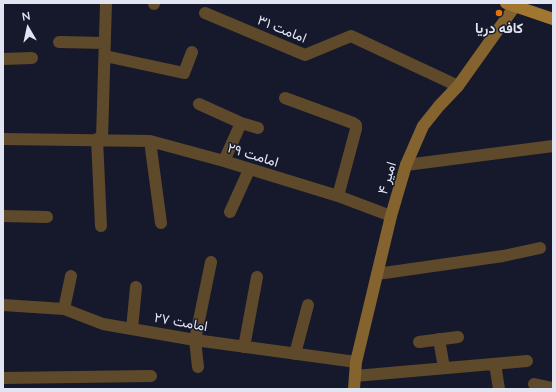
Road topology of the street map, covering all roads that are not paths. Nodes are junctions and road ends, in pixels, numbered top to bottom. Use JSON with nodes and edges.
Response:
{"nodes":[{"id":1,"x":106,"y":3,"type":"edge"},
{"id":2,"x":511,"y":4,"type":"edge"},
{"id":3,"x":205,"y":13,"type":"dead end"},
{"id":4,"x":553,"y":19,"type":"edge"},
{"id":5,"x":59,"y":42,"type":"dead end"},
{"id":6,"x":105,"y":43,"type":"junction"},
{"id":7,"x":192,"y":52,"type":"dead end"},
{"id":8,"x":105,"y":56,"type":"junction"},
{"id":9,"x":32,"y":58,"type":"dead end"},
{"id":10,"x":3,"y":59,"type":"edge"},
{"id":11,"x":458,"y":86,"type":"junction"},
{"id":12,"x":285,"y":98,"type":"dead end"},
{"id":13,"x":199,"y":104,"type":"dead end"},
{"id":14,"x":241,"y":123,"type":"junction"},
{"id":15,"x":258,"y":128,"type":"dead end"},
{"id":16,"x":3,"y":139,"type":"edge"},
{"id":17,"x":100,"y":139,"type":"junction"},
{"id":18,"x":150,"y":141,"type":"junction"},
{"id":19,"x":553,"y":146,"type":"edge"},
{"id":20,"x":224,"y":161,"type":"junction"},
{"id":21,"x":406,"y":165,"type":"junction"},
{"id":22,"x":249,"y":170,"type":"junction"},
{"id":23,"x":338,"y":196,"type":"junction"},
{"id":24,"x":230,"y":212,"type":"dead end"},
{"id":25,"x":3,"y":216,"type":"edge"},
{"id":26,"x":391,"y":216,"type":"junction"},
{"id":27,"x":47,"y":217,"type":"dead end"},
{"id":28,"x":161,"y":223,"type":"dead end"},
{"id":29,"x":101,"y":226,"type":"dead end"},
{"id":30,"x":540,"y":248,"type":"dead end"},
{"id":31,"x":211,"y":262,"type":"dead end"},
{"id":32,"x":377,"y":274,"type":"junction"},
{"id":33,"x":71,"y":276,"type":"dead end"},
{"id":34,"x":257,"y":276,"type":"dead end"},
{"id":35,"x":136,"y":287,"type":"dead end"},
{"id":36,"x":3,"y":305,"type":"edge"},
{"id":37,"x":308,"y":305,"type":"dead end"},
{"id":38,"x":64,"y":309,"type":"junction"},
{"id":39,"x":132,"y":329,"type":"junction"},
{"id":40,"x":458,"y":337,"type":"dead end"},
{"id":41,"x":438,"y":339,"type":"junction"},
{"id":42,"x":194,"y":340,"type":"junction"},
{"id":43,"x":419,"y":342,"type":"dead end"},
{"id":44,"x":244,"y":347,"type":"junction"},
{"id":45,"x":295,"y":354,"type":"junction"},
{"id":46,"x":527,"y":361,"type":"dead end"},
{"id":47,"x":356,"y":362,"type":"junction"},
{"id":48,"x":495,"y":364,"type":"junction"},
{"id":49,"x":198,"y":367,"type":"dead end"},
{"id":50,"x":444,"y":368,"type":"junction"},
{"id":51,"x":151,"y":376,"type":"dead end"},
{"id":52,"x":355,"y":376,"type":"junction"},
{"id":53,"x":3,"y":378,"type":"edge"},
{"id":54,"x":67,"y":383,"type":"edge"},
{"id":55,"x":534,"y":384,"type":"dead end"},
{"id":56,"x":553,"y":388,"type":"edge"},
{"id":57,"x":354,"y":389,"type":"edge"},
{"id":58,"x":499,"y":389,"type":"edge"}],
"edges":[{"from":1,"to":6,"type":"street"},
{"from":2,"to":4,"type":"main road"},
{"from":2,"to":11,"type":"street","name":"امیر ۴"},
{"from":3,"to":11,"type":"street","name":"امامت ۳۱"},
{"from":5,"to":6,"type":"street"},
{"from":6,"to":8,"type":"street"},
{"from":7,"to":8,"type":"street"},
{"from":8,"to":17,"type":"street"},
{"from":9,"to":10,"type":"street"},
{"from":11,"to":21,"type":"street","name":"امیر ۴"},
{"from":12,"to":23,"type":"street"},
{"from":13,"to":14,"type":"street"},
{"from":14,"to":15,"type":"street"},
{"from":14,"to":20,"type":"street"},
{"from":16,"to":17,"type":"street","name":"امامت ۲۹"},
{"from":17,"to":18,"type":"street","name":"امامت ۲۹"},
{"from":17,"to":29,"type":"street"},
{"from":18,"to":20,"type":"street","name":"امامت ۲۹"},
{"from":18,"to":28,"type":"street"},
{"from":19,"to":21,"type":"street"},
{"from":20,"to":22,"type":"street","name":"امامت ۲۹"},
{"from":21,"to":26,"type":"street","name":"امیر ۴"},
{"from":22,"to":23,"type":"street","name":"امامت ۲۹"},
{"from":22,"to":24,"type":"street"},
{"from":23,"to":26,"type":"street","name":"امامت ۲۹"},
{"from":25,"to":27,"type":"street"},
{"from":26,"to":32,"type":"street","name":"امیر ۴"},
{"from":30,"to":32,"type":"street"},
{"from":31,"to":42,"type":"street"},
{"from":32,"to":47,"type":"street","name":"امیر ۴"},
{"from":33,"to":38,"type":"street"},
{"from":34,"to":44,"type":"street"},
{"from":35,"to":39,"type":"street"},
{"from":36,"to":38,"type":"street","name":"امامت ۲۷"},
{"from":37,"to":45,"type":"street"},
{"from":38,"to":39,"type":"street","name":"امامت ۲۷"},
{"from":39,"to":42,"type":"street","name":"امامت ۲۷"},
{"from":40,"to":41,"type":"street"},
{"from":41,"to":43,"type":"street"},
{"from":41,"to":50,"type":"street"},
{"from":42,"to":44,"type":"street","name":"امامت ۲۷"},
{"from":42,"to":49,"type":"street"},
{"from":44,"to":45,"type":"street","name":"امامت ۲۷"},
{"from":45,"to":47,"type":"street","name":"امامت ۲۷"},
{"from":46,"to":48,"type":"street"},
{"from":47,"to":52,"type":"street","name":"امیر ۴"},
{"from":48,"to":50,"type":"street"},
{"from":48,"to":58,"type":"street"},
{"from":50,"to":52,"type":"street"},
{"from":51,"to":54,"type":"street"},
{"from":52,"to":57,"type":"street","name":"امیر ۴"},
{"from":53,"to":54,"type":"street"},
{"from":55,"to":56,"type":"street"}]}
